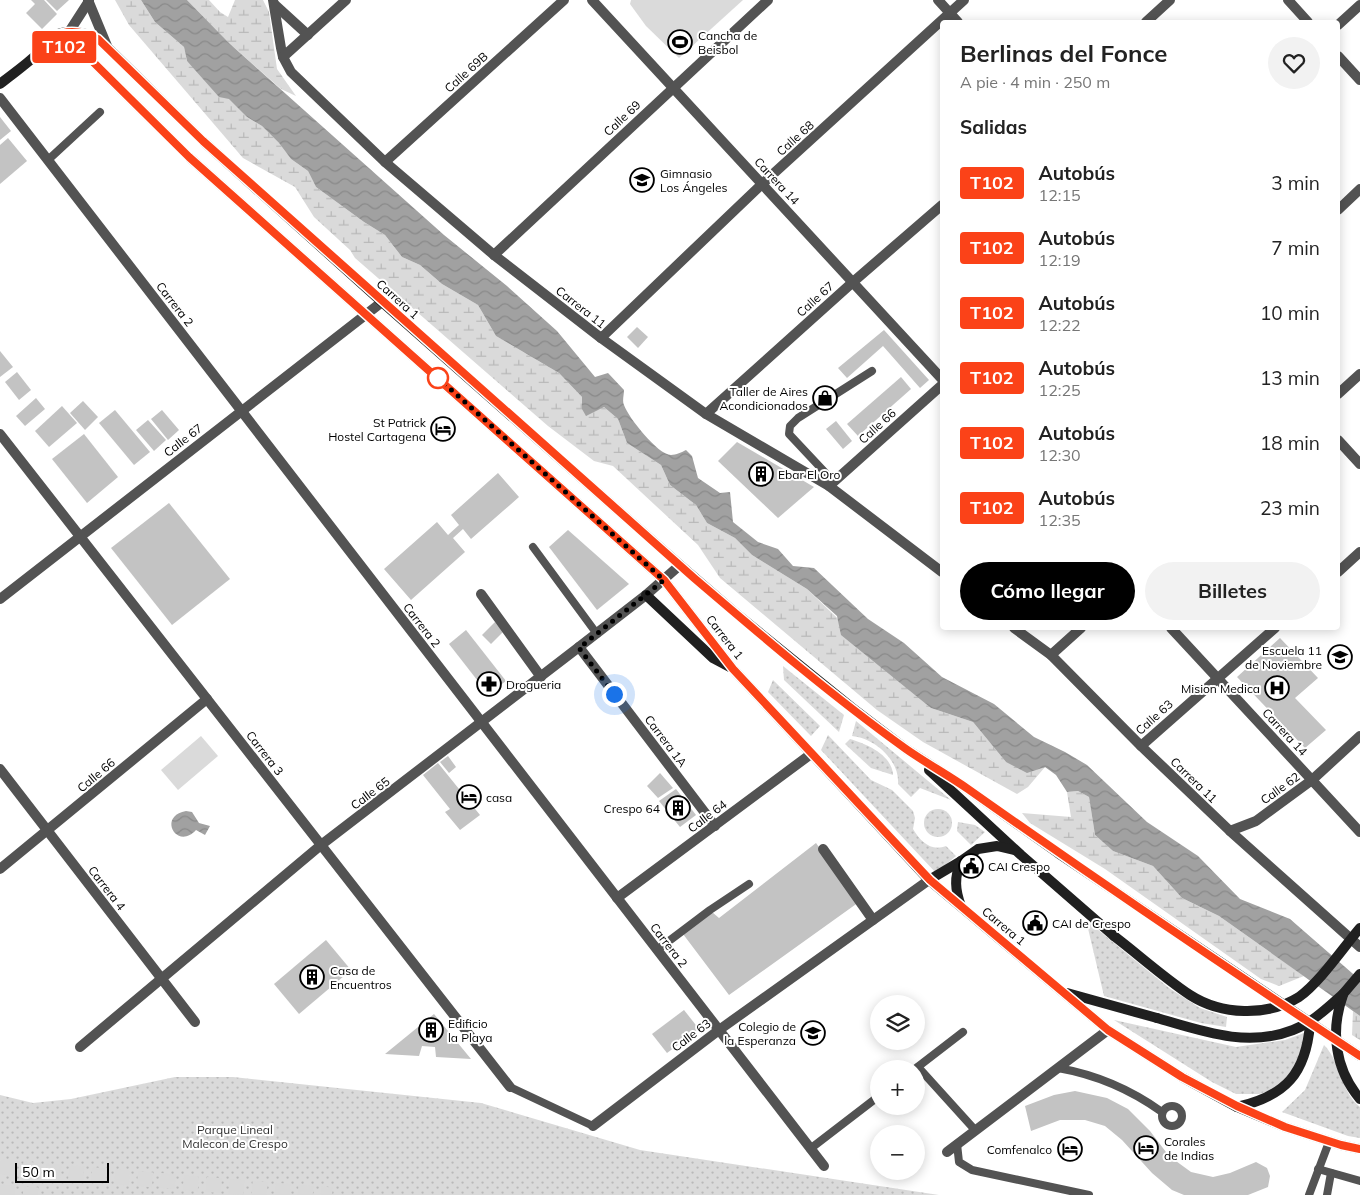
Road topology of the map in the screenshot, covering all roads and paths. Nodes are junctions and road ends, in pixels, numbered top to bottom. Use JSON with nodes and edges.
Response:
{"nodes":[{"id":1,"x":89,"y":0,"type":"edge"},
{"id":2,"x":346,"y":0,"type":"edge"},
{"id":3,"x":564,"y":0,"type":"edge"},
{"id":4,"x":592,"y":0,"type":"edge"},
{"id":5,"x":768,"y":0,"type":"edge"},
{"id":6,"x":938,"y":0,"type":"edge"},
{"id":7,"x":964,"y":0,"type":"edge"},
{"id":8,"x":1170,"y":0,"type":"edge"},
{"id":9,"x":1288,"y":0,"type":"edge"},
{"id":10,"x":274,"y":2,"type":"edge"},
{"id":11,"x":1360,"y":5,"type":"edge"},
{"id":12,"x":950,"y":13,"type":"junction"},
{"id":13,"x":942,"y":20,"type":"edge"},
{"id":14,"x":956,"y":20,"type":"edge"},
{"id":15,"x":1148,"y":20,"type":"edge"},
{"id":16,"x":1306,"y":20,"type":"edge"},
{"id":17,"x":940,"y":22,"type":"edge"},
{"id":18,"x":1340,"y":23,"type":"edge"},
{"id":19,"x":69,"y":32,"type":"junction"},
{"id":20,"x":308,"y":35,"type":"junction"},
{"id":21,"x":106,"y":46,"type":"junction"},
{"id":22,"x":38,"y":53,"type":"junction"},
{"id":23,"x":283,"y":57,"type":"junction"},
{"id":24,"x":1340,"y":58,"type":"edge"},
{"id":25,"x":1360,"y":80,"type":"edge"},
{"id":26,"x":0,"y":84,"type":"edge"},
{"id":27,"x":673,"y":87,"type":"junction"},
{"id":28,"x":0,"y":98,"type":"edge"},
{"id":29,"x":100,"y":112,"type":"dead end"},
{"id":30,"x":48,"y":160,"type":"junction"},
{"id":31,"x":385,"y":162,"type":"junction"},
{"id":32,"x":762,"y":184,"type":"junction"},
{"id":33,"x":1360,"y":189,"type":"edge"},
{"id":34,"x":940,"y":207,"type":"edge"},
{"id":35,"x":1340,"y":208,"type":"edge"},
{"id":36,"x":494,"y":254,"type":"junction"},
{"id":37,"x":853,"y":282,"type":"junction"},
{"id":38,"x":382,"y":302,"type":"junction"},
{"id":39,"x":367,"y":315,"type":"junction"},
{"id":40,"x":600,"y":338,"type":"junction"},
{"id":41,"x":872,"y":371,"type":"dead end"},
{"id":42,"x":1360,"y":374,"type":"edge"},
{"id":43,"x":940,"y":377,"type":"edge"},
{"id":44,"x":940,"y":387,"type":"edge"},
{"id":45,"x":1340,"y":392,"type":"edge"},
{"id":46,"x":241,"y":411,"type":"junction"},
{"id":47,"x":706,"y":414,"type":"junction"},
{"id":48,"x":0,"y":434,"type":"edge"},
{"id":49,"x":1340,"y":442,"type":"edge"},
{"id":50,"x":1360,"y":464,"type":"edge"},
{"id":51,"x":832,"y":484,"type":"junction"},
{"id":52,"x":80,"y":536,"type":"junction"},
{"id":53,"x":533,"y":547,"type":"dead end"},
{"id":54,"x":1360,"y":552,"type":"edge"},
{"id":55,"x":680,"y":565,"type":"junction"},
{"id":56,"x":940,"y":569,"type":"edge"},
{"id":57,"x":1340,"y":570,"type":"edge"},
{"id":58,"x":664,"y":580,"type":"junction"},
{"id":59,"x":481,"y":594,"type":"dead end"},
{"id":60,"x":646,"y":595,"type":"junction"},
{"id":61,"x":0,"y":599,"type":"edge"},
{"id":62,"x":1017,"y":630,"type":"edge"},
{"id":63,"x":1079,"y":630,"type":"edge"},
{"id":64,"x":1173,"y":630,"type":"edge"},
{"id":65,"x":1272,"y":630,"type":"edge"},
{"id":66,"x":597,"y":634,"type":"junction"},
{"id":67,"x":579,"y":648,"type":"junction"},
{"id":68,"x":1051,"y":655,"type":"junction"},
{"id":69,"x":733,"y":669,"type":"junction"},
{"id":70,"x":541,"y":677,"type":"junction"},
{"id":71,"x":1218,"y":678,"type":"junction"},
{"id":72,"x":207,"y":699,"type":"junction"},
{"id":73,"x":482,"y":723,"type":"junction"},
{"id":74,"x":1360,"y":736,"type":"edge"},
{"id":75,"x":1141,"y":746,"type":"junction"},
{"id":76,"x":906,"y":750,"type":"junction"},
{"id":77,"x":811,"y":754,"type":"junction"},
{"id":78,"x":0,"y":769,"type":"edge"},
{"id":79,"x":1312,"y":780,"type":"junction"},
{"id":80,"x":715,"y":826,"type":"junction"},
{"id":81,"x":48,"y":831,"type":"junction"},
{"id":82,"x":1230,"y":831,"type":"junction"},
{"id":83,"x":1360,"y":832,"type":"edge"},
{"id":84,"x":321,"y":845,"type":"junction"},
{"id":85,"x":824,"y":849,"type":"dead end"},
{"id":86,"x":1021,"y":855,"type":"junction"},
{"id":87,"x":961,"y":861,"type":"junction"},
{"id":88,"x":0,"y":869,"type":"edge"},
{"id":89,"x":930,"y":880,"type":"junction"},
{"id":90,"x":748,"y":884,"type":"dead end"},
{"id":91,"x":617,"y":898,"type":"junction"},
{"id":92,"x":961,"y":906,"type":"junction"},
{"id":93,"x":873,"y":920,"type":"junction"},
{"id":94,"x":1360,"y":928,"type":"edge"},
{"id":95,"x":1360,"y":947,"type":"edge"},
{"id":96,"x":657,"y":950,"type":"junction"},
{"id":97,"x":1360,"y":974,"type":"edge"},
{"id":98,"x":162,"y":978,"type":"junction"},
{"id":99,"x":1064,"y":992,"type":"junction"},
{"id":100,"x":1343,"y":994,"type":"junction"},
{"id":101,"x":195,"y":1022,"type":"dead end"},
{"id":102,"x":1310,"y":1024,"type":"junction"},
{"id":103,"x":719,"y":1030,"type":"junction"},
{"id":104,"x":1108,"y":1030,"type":"junction"},
{"id":105,"x":963,"y":1032,"type":"dead end"},
{"id":106,"x":80,"y":1047,"type":"dead end"},
{"id":107,"x":1360,"y":1056,"type":"edge"},
{"id":108,"x":925,"y":1061,"type":"edge"},
{"id":109,"x":1058,"y":1068,"type":"junction"},
{"id":110,"x":925,"y":1078,"type":"edge"},
{"id":111,"x":510,"y":1087,"type":"joint"},
{"id":112,"x":1360,"y":1099,"type":"edge"},
{"id":113,"x":870,"y":1103,"type":"edge"},
{"id":114,"x":1237,"y":1106,"type":"junction"},
{"id":115,"x":1162,"y":1112,"type":"dead end"},
{"id":116,"x":593,"y":1126,"type":"joint"},
{"id":117,"x":974,"y":1130,"type":"junction"},
{"id":118,"x":1329,"y":1142,"type":"junction"},
{"id":119,"x":957,"y":1144,"type":"junction"},
{"id":120,"x":810,"y":1149,"type":"junction"},
{"id":121,"x":1360,"y":1149,"type":"edge"},
{"id":122,"x":947,"y":1152,"type":"dead end"},
{"id":123,"x":824,"y":1166,"type":"dead end"},
{"id":124,"x":1318,"y":1169,"type":"junction"},
{"id":125,"x":1331,"y":1173,"type":"junction"},
{"id":126,"x":1360,"y":1181,"type":"edge"},
{"id":127,"x":1089,"y":1195,"type":"edge"},
{"id":128,"x":1309,"y":1195,"type":"edge"},
{"id":129,"x":1328,"y":1195,"type":"edge"}],
"edges":[{"from":1,"to":19,"type":"street","name":"Carrera 1"},
{"from":1,"to":21,"type":"street","name":"Carrera 1"},
{"from":2,"to":20,"type":"street"},
{"from":3,"to":31,"type":"street","name":"Calle 69B"},
{"from":4,"to":27,"type":"street","name":"Carrera 14"},
{"from":5,"to":27,"type":"street","name":"Calle 69"},
{"from":6,"to":12,"type":"street"},
{"from":7,"to":12,"type":"street","name":"Calle 68"},
{"from":8,"to":15,"type":"street"},
{"from":9,"to":16,"type":"street"},
{"from":10,"to":20,"type":"street"},
{"from":10,"to":23,"type":"street","name":"Carrera 11"},
{"from":11,"to":18,"type":"street"},
{"from":12,"to":13,"type":"street","name":"Calle 68"},
{"from":12,"to":14,"type":"street"},
{"from":17,"to":32,"type":"street","name":"Calle 68"},
{"from":19,"to":21,"type":"main road","name":"Carrera 1"},
{"from":19,"to":22,"type":"main road"},
{"from":20,"to":23,"type":"street"},
{"from":21,"to":38,"type":"main road","name":"Carrera 1"},
{"from":22,"to":26,"type":"main road"},
{"from":22,"to":39,"type":"main road","name":"Carrera 1"},
{"from":23,"to":31,"type":"street","name":"Carrera 11"},
{"from":24,"to":25,"type":"street"},
{"from":27,"to":32,"type":"street","name":"Carrera 14"},
{"from":27,"to":36,"type":"street","name":"Calle 69"},
{"from":28,"to":30,"type":"street","name":"Carrera 2"},
{"from":29,"to":30,"type":"lane"},
{"from":30,"to":46,"type":"street","name":"Carrera 2"},
{"from":31,"to":36,"type":"street","name":"Carrera 11"},
{"from":32,"to":37,"type":"street","name":"Carrera 14"},
{"from":32,"to":40,"type":"street","name":"Calle 68"},
{"from":33,"to":35,"type":"street"},
{"from":34,"to":37,"type":"street","name":"Calle 67"},
{"from":36,"to":40,"type":"street","name":"Carrera 11"},
{"from":37,"to":43,"type":"street","name":"Carrera 14"},
{"from":37,"to":47,"type":"street","name":"Calle 67"},
{"from":38,"to":39,"type":"street","name":"Calle 67"},
{"from":38,"to":55,"type":"main road","name":"Carrera 1"},
{"from":39,"to":46,"type":"street","name":"Calle 67"},
{"from":39,"to":58,"type":"main road","name":"Carrera 1"},
{"from":40,"to":47,"type":"street","name":"Carrera 11"},
{"from":41,"to":51,"type":"lane"},
{"from":42,"to":45,"type":"street"},
{"from":44,"to":51,"type":"street","name":"Calle 66"},
{"from":46,"to":52,"type":"street","name":"Calle 67"},
{"from":46,"to":73,"type":"street","name":"Carrera 2"},
{"from":47,"to":51,"type":"street","name":"Carrera 11"},
{"from":48,"to":52,"type":"street","name":"Carrera 3"},
{"from":49,"to":50,"type":"street"},
{"from":51,"to":56,"type":"street","name":"Carrera 11"},
{"from":52,"to":61,"type":"street","name":"Calle 67"},
{"from":52,"to":72,"type":"street","name":"Carrera 3"},
{"from":53,"to":66,"type":"lane"},
{"from":54,"to":57,"type":"street"},
{"from":55,"to":58,"type":"street","name":"Calle 65"},
{"from":55,"to":76,"type":"main road","name":"Carrera 1"},
{"from":58,"to":60,"type":"street","name":"Calle 65"},
{"from":58,"to":69,"type":"main road","name":"Carrera 1"},
{"from":59,"to":70,"type":"street"},
{"from":60,"to":66,"type":"street","name":"Calle 65"},
{"from":60,"to":69,"type":"main road"},
{"from":62,"to":68,"type":"street","name":"Carrera 11"},
{"from":63,"to":68,"type":"street"},
{"from":64,"to":71,"type":"street","name":"Carrera 14"},
{"from":65,"to":71,"type":"street","name":"Calle 63"},
{"from":66,"to":67,"type":"street","name":"Calle 65"},
{"from":67,"to":70,"type":"street","name":"Calle 65"},
{"from":67,"to":80,"type":"street","name":"Carrera 1A"},
{"from":68,"to":75,"type":"street","name":"Carrera 11"},
{"from":69,"to":77,"type":"main road","name":"Carrera 1"},
{"from":70,"to":73,"type":"street","name":"Calle 65"},
{"from":71,"to":75,"type":"street","name":"Calle 63"},
{"from":71,"to":79,"type":"street","name":"Carrera 14"},
{"from":72,"to":81,"type":"street","name":"Calle 66"},
{"from":72,"to":84,"type":"street","name":"Carrera 3"},
{"from":73,"to":84,"type":"street","name":"Calle 65"},
{"from":73,"to":91,"type":"street","name":"Carrera 2"},
{"from":74,"to":79,"type":"street","name":"Calle 62"},
{"from":75,"to":82,"type":"street","name":"Carrera 11"},
{"from":76,"to":86,"type":"main road"},
{"from":76,"to":102,"type":"main road","name":"Carrera 1"},
{"from":77,"to":80,"type":"street","name":"Calle 64"},
{"from":77,"to":89,"type":"main road","name":"Carrera 1"},
{"from":78,"to":81,"type":"street","name":"Carrera 4"},
{"from":79,"to":82,"type":"street","name":"Calle 62"},
{"from":79,"to":83,"type":"street","name":"Carrera 14"},
{"from":80,"to":91,"type":"street","name":"Calle 64"},
{"from":81,"to":88,"type":"street","name":"Calle 66"},
{"from":81,"to":98,"type":"street","name":"Carrera 4"},
{"from":82,"to":95,"type":"street","name":"Carrera 11"},
{"from":84,"to":98,"type":"street","name":"Calle 65"},
{"from":84,"to":111,"type":"street","name":"Carrera 3"},
{"from":85,"to":93,"type":"street"},
{"from":86,"to":87,"type":"main road"},
{"from":86,"to":94,"type":"main road","bridge":true},
{"from":87,"to":89,"type":"main road"},
{"from":87,"to":92,"type":"main road"},
{"from":89,"to":92,"type":"main road","name":"Carrera 1"},
{"from":89,"to":93,"type":"street","name":"Calle 63"},
{"from":90,"to":96,"type":"lane"},
{"from":91,"to":96,"type":"street","name":"Carrera 2"},
{"from":92,"to":99,"type":"main road","name":"Carrera 1"},
{"from":93,"to":103,"type":"street","name":"Calle 63"},
{"from":96,"to":103,"type":"street","name":"Carrera 2"},
{"from":97,"to":100,"type":"main road"},
{"from":98,"to":101,"type":"street","name":"Carrera 4"},
{"from":98,"to":106,"type":"street","name":"Calle 65"},
{"from":99,"to":100,"type":"main road","bridge":true},
{"from":99,"to":104,"type":"main road","name":"Carrera 1"},
{"from":100,"to":112,"type":"main road","bridge":true},
{"from":102,"to":107,"type":"main road","name":"Carrera 1"},
{"from":102,"to":114,"type":"main road"},
{"from":103,"to":116,"type":"street","name":"Calle 63"},
{"from":103,"to":120,"type":"street","name":"Carrera 2"},
{"from":104,"to":109,"type":"street"},
{"from":104,"to":114,"type":"main road","name":"Carrera 1"},
{"from":105,"to":108,"type":"lane"},
{"from":109,"to":115,"type":"lane"},
{"from":109,"to":117,"type":"street"},
{"from":110,"to":117,"type":"lane"},
{"from":111,"to":116,"type":"lane","name":"Calle 63"},
{"from":113,"to":120,"type":"lane"},
{"from":114,"to":118,"type":"main road","name":"Carrera 1"},
{"from":117,"to":119,"type":"street"},
{"from":118,"to":121,"type":"main road","name":"Carrera 1"},
{"from":118,"to":124,"type":"lane"},
{"from":119,"to":122,"type":"street"},
{"from":119,"to":127,"type":"lane"},
{"from":120,"to":123,"type":"street","name":"Carrera 2"},
{"from":124,"to":125,"type":"lane"},
{"from":124,"to":128,"type":"lane"},
{"from":125,"to":126,"type":"lane"},
{"from":125,"to":129,"type":"lane"}]}
